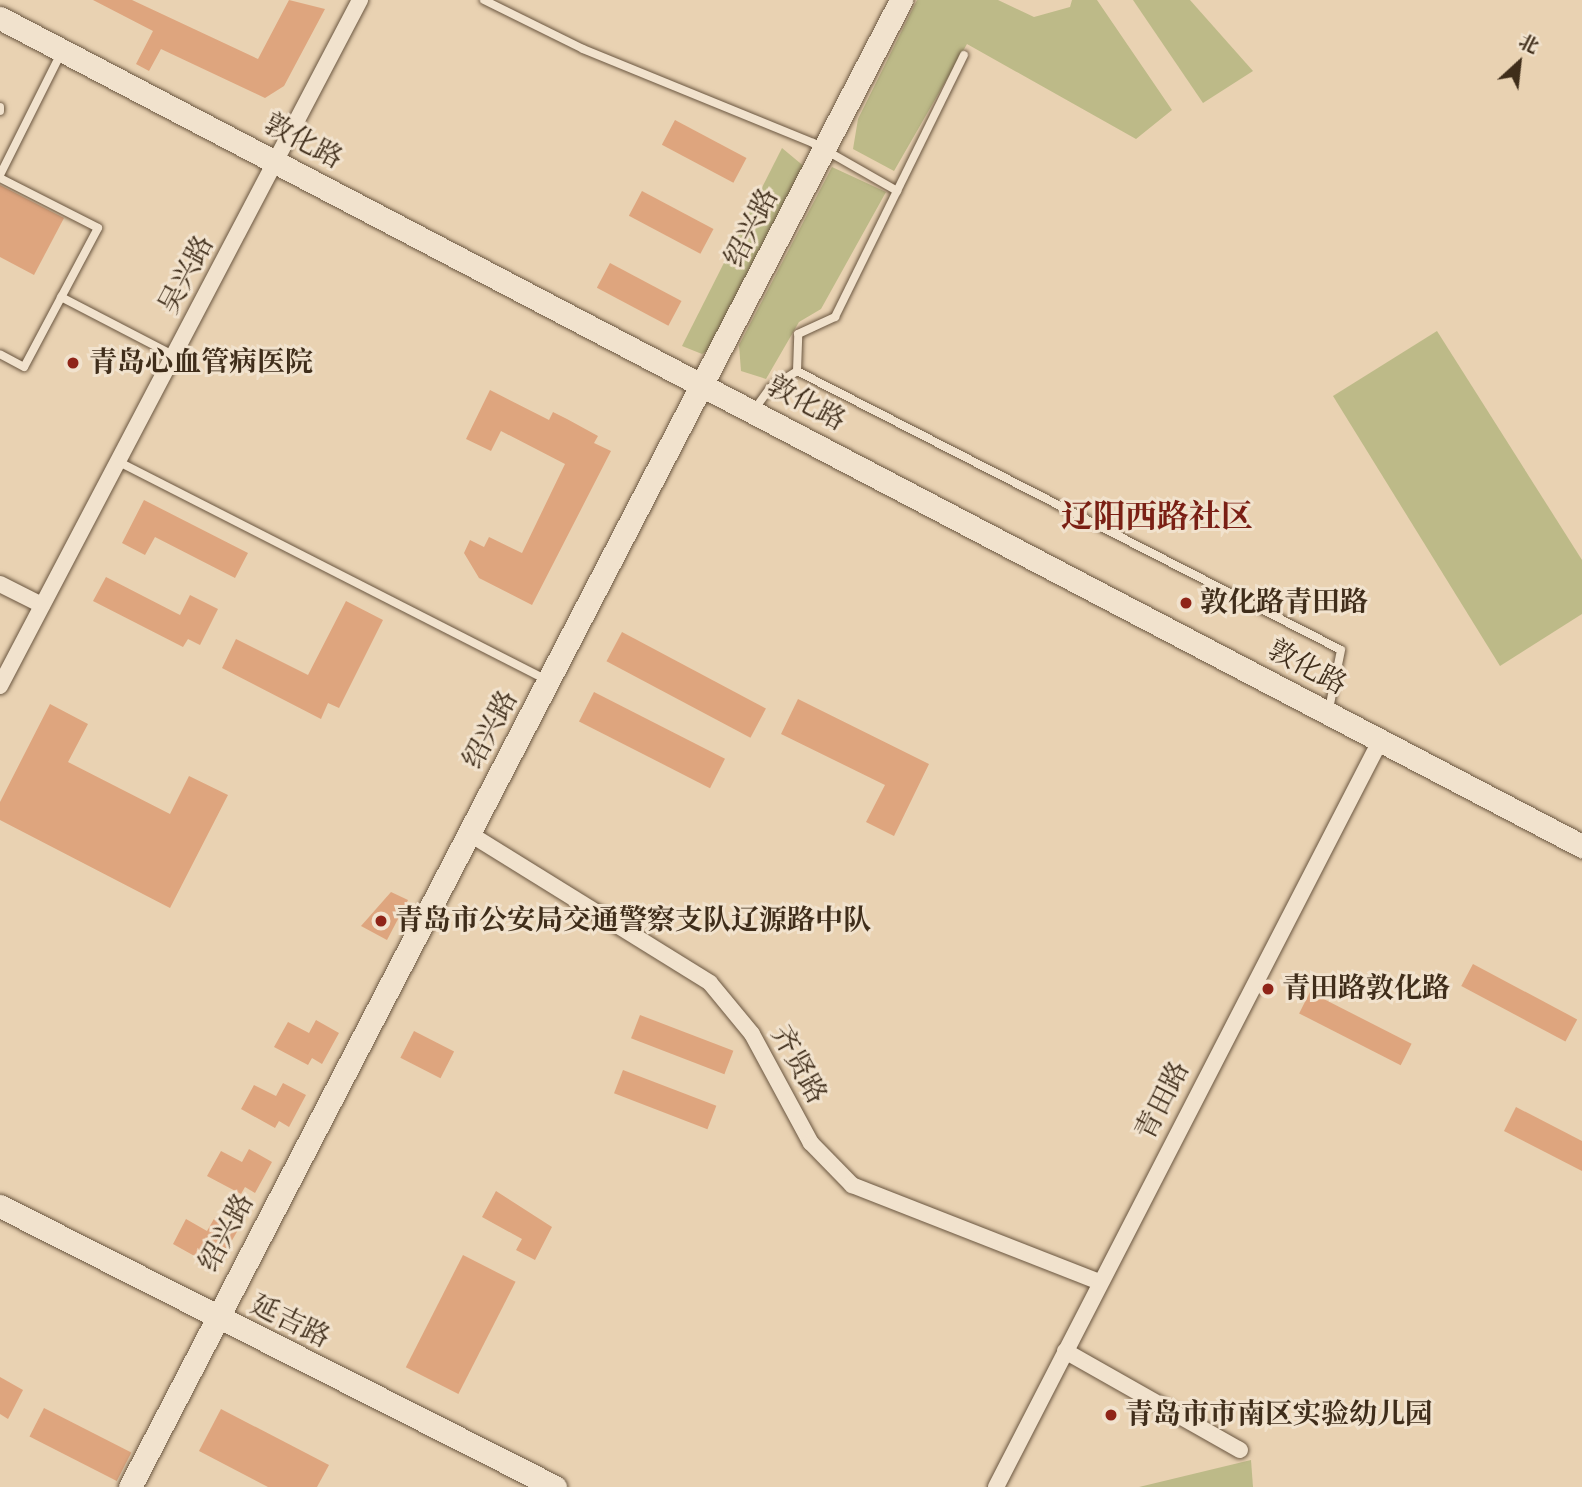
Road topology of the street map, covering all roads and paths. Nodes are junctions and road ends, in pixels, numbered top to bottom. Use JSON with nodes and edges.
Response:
{"nodes":[{"id":1,"x":360,"y":0,"type":"edge"},
{"id":2,"x":484,"y":0,"type":"edge"},
{"id":3,"x":901,"y":0,"type":"edge"},
{"id":4,"x":0,"y":18,"type":"edge"},
{"id":5,"x":62,"y":50,"type":"junction"},
{"id":6,"x":964,"y":54,"type":"dead end"},
{"id":7,"x":824,"y":152,"type":"junction"},
{"id":8,"x":277,"y":162,"type":"junction"},
{"id":9,"x":0,"y":177,"type":"edge"},
{"id":10,"x":897,"y":191,"type":"junction"},
{"id":11,"x":61,"y":297,"type":"junction"},
{"id":12,"x":0,"y":354,"type":"edge"},
{"id":13,"x":174,"y":355,"type":"junction"},
{"id":14,"x":797,"y":371,"type":"junction"},
{"id":15,"x":706,"y":384,"type":"junction"},
{"id":16,"x":754,"y":410,"type":"junction"},
{"id":17,"x":117,"y":461,"type":"junction"},
{"id":18,"x":0,"y":584,"type":"edge"},
{"id":19,"x":42,"y":605,"type":"junction"},
{"id":20,"x":550,"y":681,"type":"junction"},
{"id":21,"x":0,"y":686,"type":"edge"},
{"id":22,"x":1328,"y":713,"type":"junction"},
{"id":23,"x":1380,"y":741,"type":"junction"},
{"id":24,"x":470,"y":834,"type":"junction"},
{"id":25,"x":1582,"y":846,"type":"edge"},
{"id":26,"x":0,"y":1206,"type":"edge"},
{"id":27,"x":1099,"y":1282,"type":"junction"},
{"id":28,"x":216,"y":1318,"type":"junction"},
{"id":29,"x":1065,"y":1350,"type":"junction"},
{"id":30,"x":1240,"y":1450,"type":"dead end"},
{"id":31,"x":130,"y":1487,"type":"edge"},
{"id":32,"x":555,"y":1487,"type":"edge"},
{"id":33,"x":996,"y":1487,"type":"edge"}],
"edges":[{"from":1,"to":8,"type":"street","name":"吴兴路"},
{"from":2,"to":7,"type":"lane"},
{"from":3,"to":7,"type":"main road","name":"绍兴路"},
{"from":4,"to":5,"type":"main road","name":"敦化路"},
{"from":5,"to":8,"type":"main road","name":"敦化路"},
{"from":5,"to":9,"type":"lane"},
{"from":6,"to":10,"type":"lane"},
{"from":7,"to":10,"type":"lane"},
{"from":7,"to":15,"type":"main road","name":"绍兴路"},
{"from":8,"to":13,"type":"street","name":"吴兴路"},
{"from":8,"to":15,"type":"main road","name":"敦化路"},
{"from":9,"to":11,"type":"lane"},
{"from":10,"to":14,"type":"lane"},
{"from":11,"to":12,"type":"lane"},
{"from":11,"to":13,"type":"lane"},
{"from":13,"to":17,"type":"street","name":"吴兴路"},
{"from":14,"to":16,"type":"lane"},
{"from":14,"to":22,"type":"lane"},
{"from":15,"to":16,"type":"main road","name":"敦化路"},
{"from":15,"to":20,"type":"main road","name":"绍兴路"},
{"from":16,"to":22,"type":"main road","name":"敦化路"},
{"from":17,"to":19,"type":"street","name":"吴兴路"},
{"from":17,"to":20,"type":"lane"},
{"from":18,"to":19,"type":"street"},
{"from":19,"to":21,"type":"street","name":"吴兴路"},
{"from":20,"to":24,"type":"main road","name":"绍兴路"},
{"from":22,"to":23,"type":"main road","name":"敦化路"},
{"from":23,"to":25,"type":"main road","name":"敦化路"},
{"from":23,"to":27,"type":"street","name":"青田路"},
{"from":24,"to":27,"type":"street","name":"齐贤路"},
{"from":24,"to":28,"type":"main road","name":"绍兴路"},
{"from":26,"to":28,"type":"main road","name":"延吉路"},
{"from":27,"to":29,"type":"street","name":"青田路"},
{"from":28,"to":31,"type":"main road","name":"绍兴路"},
{"from":28,"to":32,"type":"main road","name":"延吉路"},
{"from":29,"to":30,"type":"street"},
{"from":29,"to":33,"type":"street","name":"青田路"}]}
